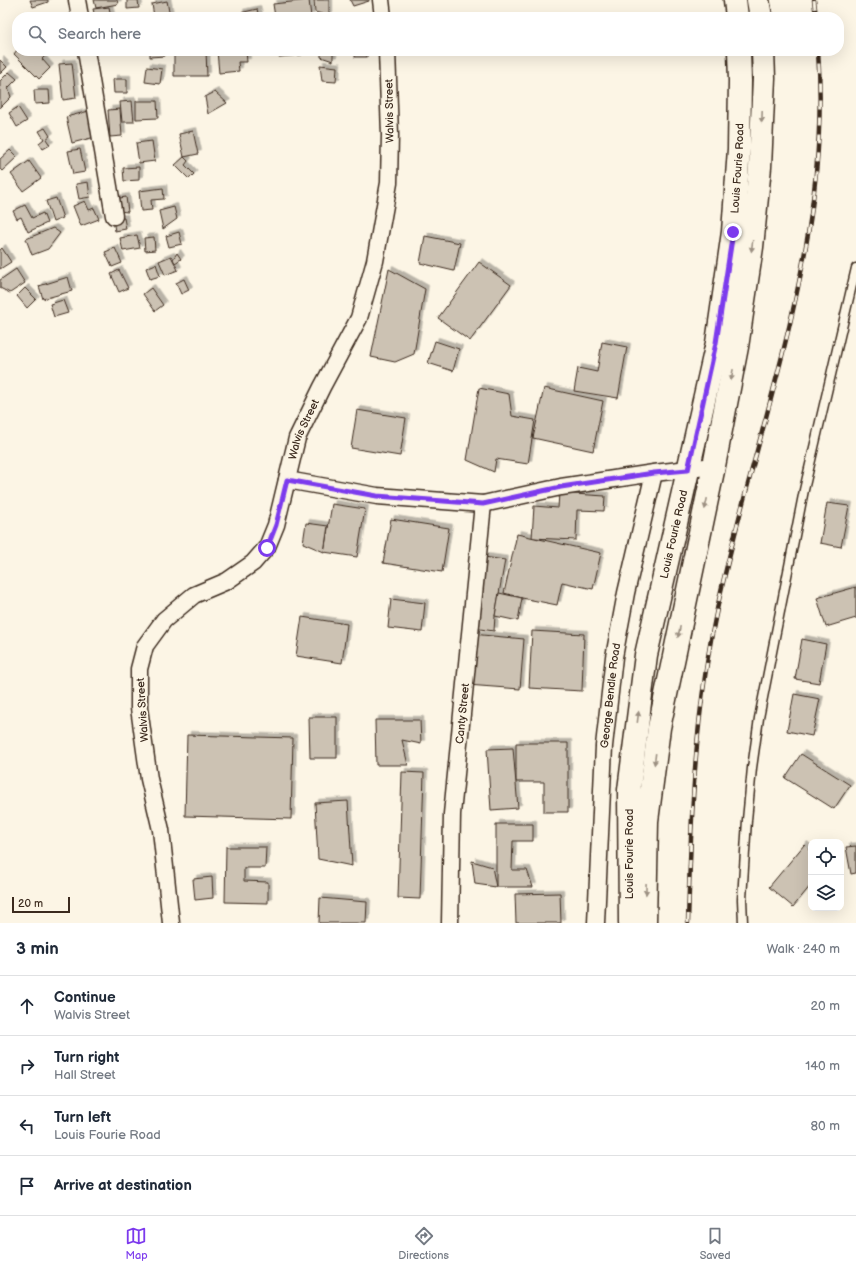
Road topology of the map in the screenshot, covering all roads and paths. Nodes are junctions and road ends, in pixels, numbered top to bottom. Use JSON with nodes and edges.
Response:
{"nodes":[{"id":1,"x":77,"y":0,"type":"edge"},
{"id":2,"x":381,"y":0,"type":"edge"},
{"id":3,"x":735,"y":0,"type":"edge"},
{"id":4,"x":758,"y":0,"type":"edge"},
{"id":5,"x":79,"y":12,"type":"edge"},
{"id":6,"x":382,"y":12,"type":"edge"},
{"id":7,"x":736,"y":12,"type":"edge"},
{"id":8,"x":759,"y":12,"type":"edge"},
{"id":9,"x":87,"y":56,"type":"edge"},
{"id":10,"x":387,"y":56,"type":"edge"},
{"id":11,"x":739,"y":56,"type":"edge"},
{"id":12,"x":763,"y":56,"type":"edge"},
{"id":13,"x":114,"y":216,"type":"dead end"},
{"id":14,"x":856,"y":268,"type":"edge"},
{"id":15,"x":714,"y":466,"type":"junction"},
{"id":16,"x":688,"y":470,"type":"junction"},
{"id":17,"x":654,"y":473,"type":"junction"},
{"id":18,"x":287,"y":480,"type":"junction"},
{"id":19,"x":483,"y":504,"type":"junction"},
{"id":20,"x":171,"y":923,"type":"edge"},
{"id":21,"x":450,"y":923,"type":"edge"},
{"id":22,"x":596,"y":923,"type":"edge"},
{"id":23,"x":630,"y":923,"type":"edge"},
{"id":24,"x":645,"y":923,"type":"edge"},
{"id":25,"x":743,"y":923,"type":"edge"}],
"edges":[{"from":1,"to":5,"type":"street"},
{"from":2,"to":6,"type":"street"},
{"from":3,"to":7,"type":"main road"},
{"from":4,"to":8,"type":"main road"},
{"from":9,"to":13,"type":"street"},
{"from":10,"to":18,"type":"street","name":"Walvis Street"},
{"from":11,"to":16,"type":"main road","name":"Louis Fourie Road"},
{"from":12,"to":15,"type":"main road","name":"Louis Fourie Road","one_way":true},
{"from":14,"to":25,"type":"lane"},
{"from":15,"to":16,"type":"street"},
{"from":15,"to":24,"type":"main road","name":"Louis Fourie Road","one_way":true},
{"from":16,"to":17,"type":"street"},
{"from":23,"to":16,"type":"main road","name":"Louis Fourie Road","one_way":true},
{"from":17,"to":19,"type":"street"},
{"from":17,"to":22,"type":"street","name":"George Bendle Road"},
{"from":18,"to":19,"type":"street"},
{"from":18,"to":20,"type":"street","name":"Walvis Street"},
{"from":19,"to":21,"type":"street","name":"Canty Street"}]}
